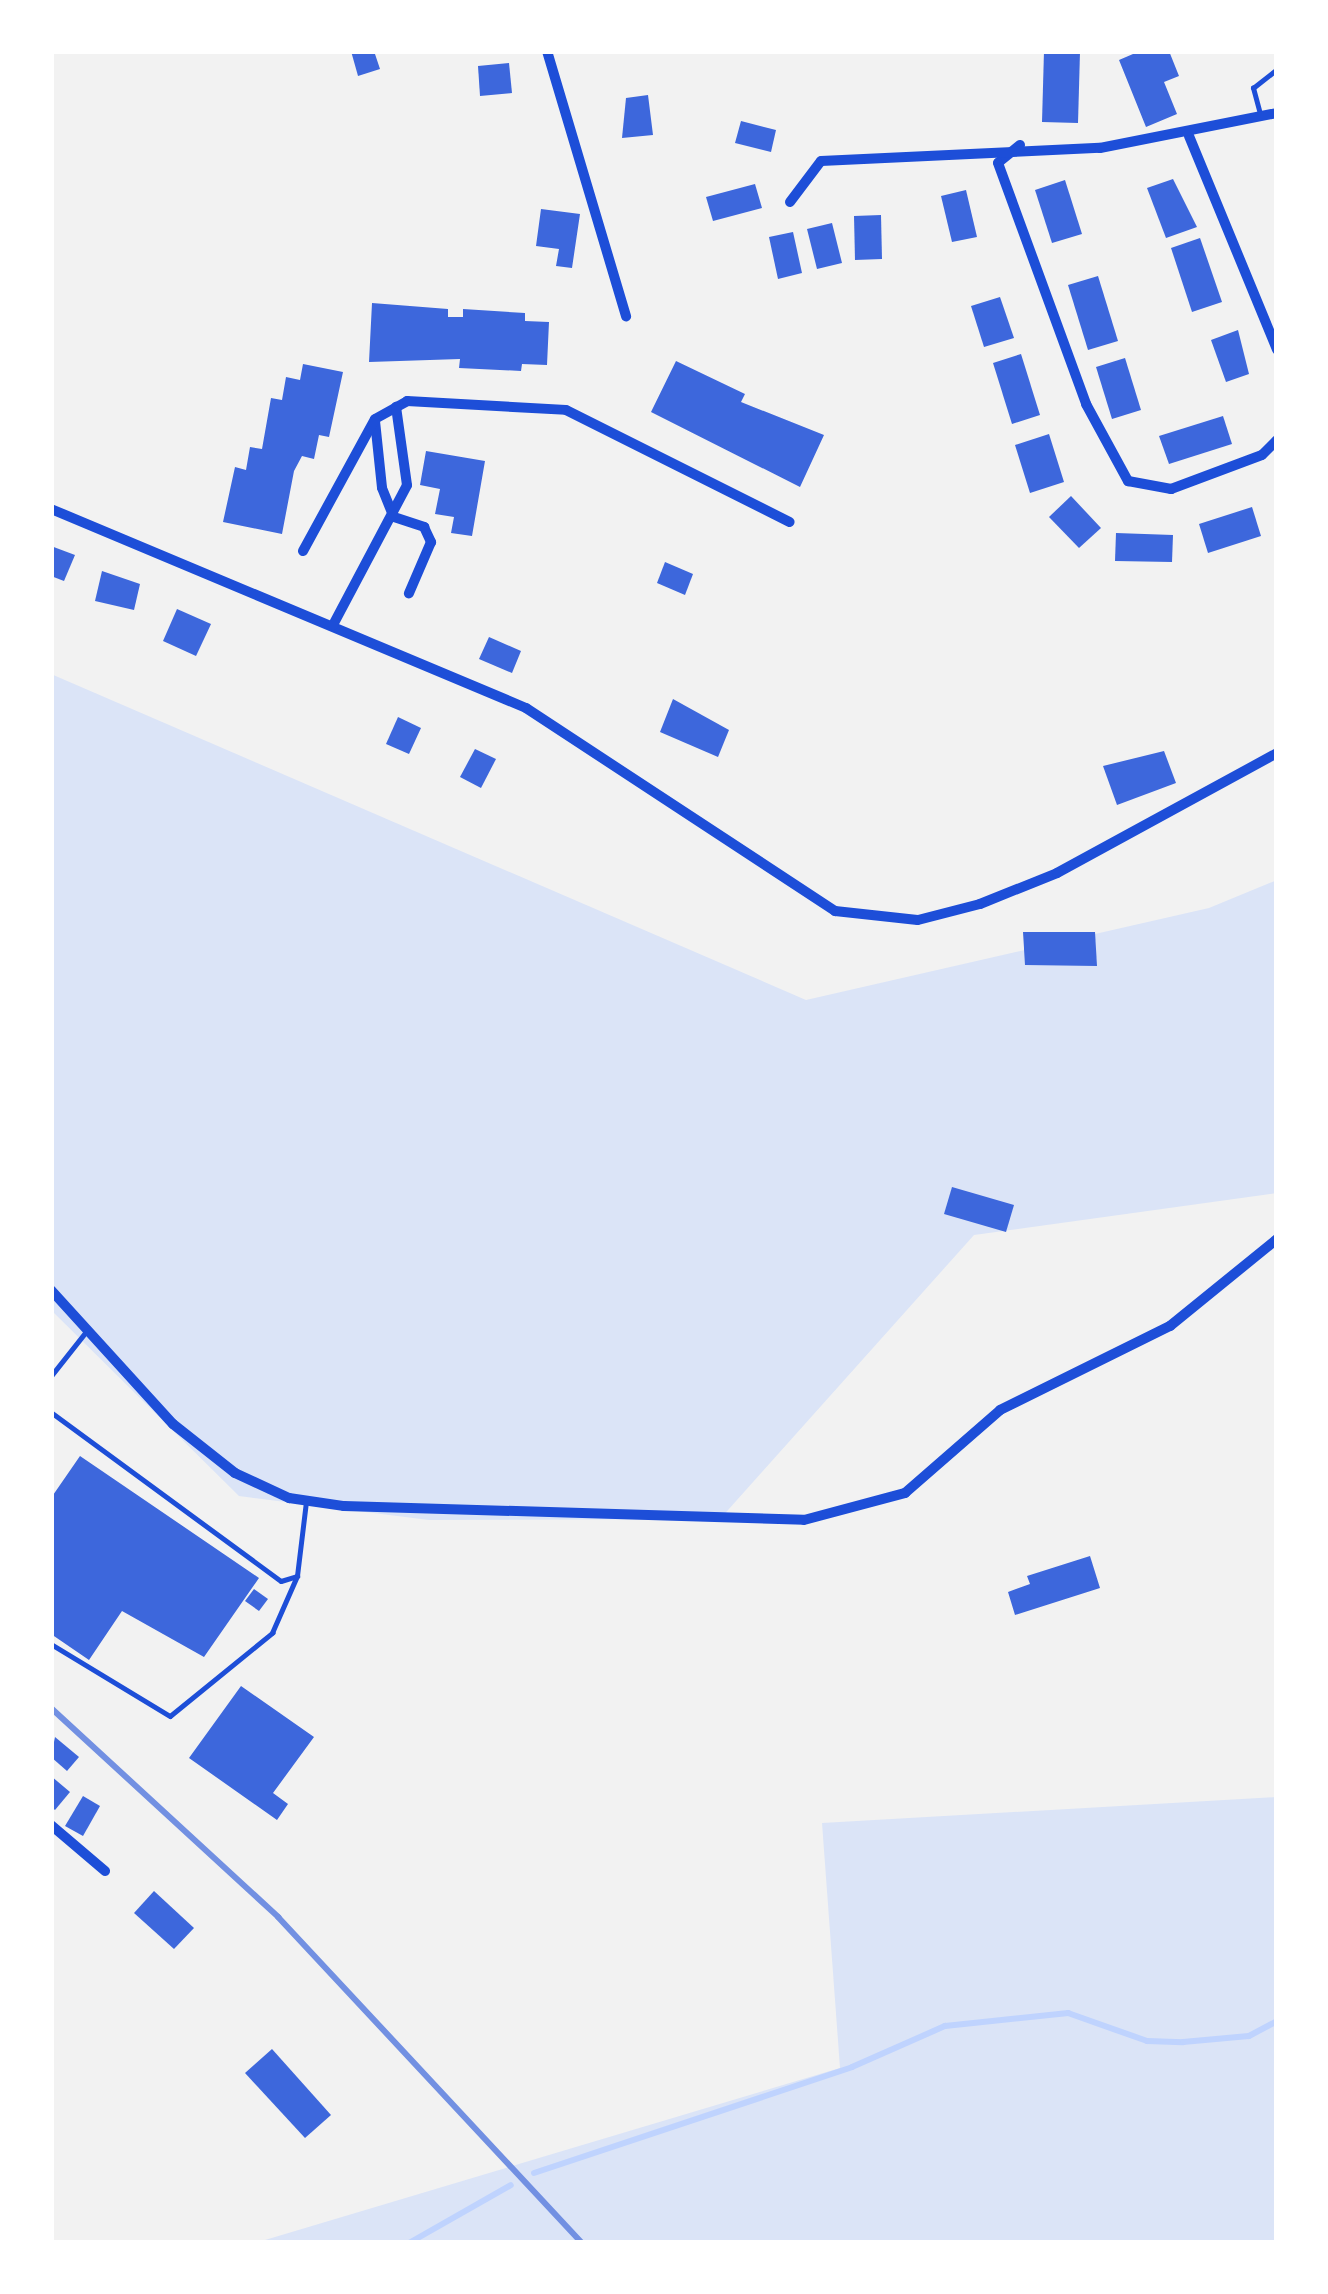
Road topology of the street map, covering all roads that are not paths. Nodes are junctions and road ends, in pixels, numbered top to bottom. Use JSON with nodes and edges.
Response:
{"nodes":[{"id":1,"x":547,"y":51,"type":"edge"},
{"id":2,"x":1277,"y":68,"type":"edge"},
{"id":3,"x":1277,"y":112,"type":"edge"},
{"id":4,"x":1263,"y":118,"type":"junction"},
{"id":5,"x":1189,"y":136,"type":"junction"},
{"id":6,"x":1020,"y":146,"type":"junction"},
{"id":7,"x":790,"y":202,"type":"dead end"},
{"id":8,"x":626,"y":316,"type":"dead end"},
{"id":9,"x":1277,"y":350,"type":"edge"},
{"id":10,"x":396,"y":407,"type":"junction"},
{"id":11,"x":375,"y":419,"type":"junction"},
{"id":12,"x":1277,"y":440,"type":"edge"},
{"id":13,"x":51,"y":509,"type":"edge"},
{"id":14,"x":394,"y":517,"type":"junction"},
{"id":15,"x":790,"y":522,"type":"dead end"},
{"id":16,"x":303,"y":551,"type":"dead end"},
{"id":17,"x":409,"y":592,"type":"dead end"},
{"id":18,"x":333,"y":625,"type":"junction"},
{"id":19,"x":1277,"y":754,"type":"edge"},
{"id":20,"x":1277,"y":1239,"type":"edge"},
{"id":21,"x":51,"y":1290,"type":"edge"},
{"id":22,"x":89,"y":1328,"type":"junction"},
{"id":23,"x":51,"y":1376,"type":"edge"},
{"id":24,"x":51,"y":1412,"type":"edge"},
{"id":25,"x":306,"y":1502,"type":"junction"},
{"id":26,"x":297,"y":1576,"type":"junction"},
{"id":27,"x":51,"y":1644,"type":"edge"},
{"id":28,"x":51,"y":1825,"type":"edge"},
{"id":29,"x":105,"y":1871,"type":"dead end"}],
"edges":[{"from":1,"to":8,"type":"street"},
{"from":2,"to":4,"type":"lane"},
{"from":3,"to":4,"type":"street"},
{"from":4,"to":5,"type":"street"},
{"from":5,"to":6,"type":"street"},
{"from":5,"to":9,"type":"street"},
{"from":6,"to":7,"type":"street"},
{"from":6,"to":12,"type":"street"},
{"from":10,"to":11,"type":"street"},
{"from":10,"to":14,"type":"street"},
{"from":10,"to":15,"type":"street"},
{"from":11,"to":14,"type":"street"},
{"from":11,"to":16,"type":"street"},
{"from":13,"to":18,"type":"street"},
{"from":14,"to":17,"type":"street"},
{"from":14,"to":18,"type":"street"},
{"from":18,"to":19,"type":"street"},
{"from":20,"to":25,"type":"street"},
{"from":21,"to":22,"type":"street"},
{"from":22,"to":23,"type":"lane"},
{"from":22,"to":25,"type":"street"},
{"from":24,"to":26,"type":"lane"},
{"from":25,"to":26,"type":"lane"},
{"from":26,"to":27,"type":"lane"},
{"from":28,"to":29,"type":"street"}]}
